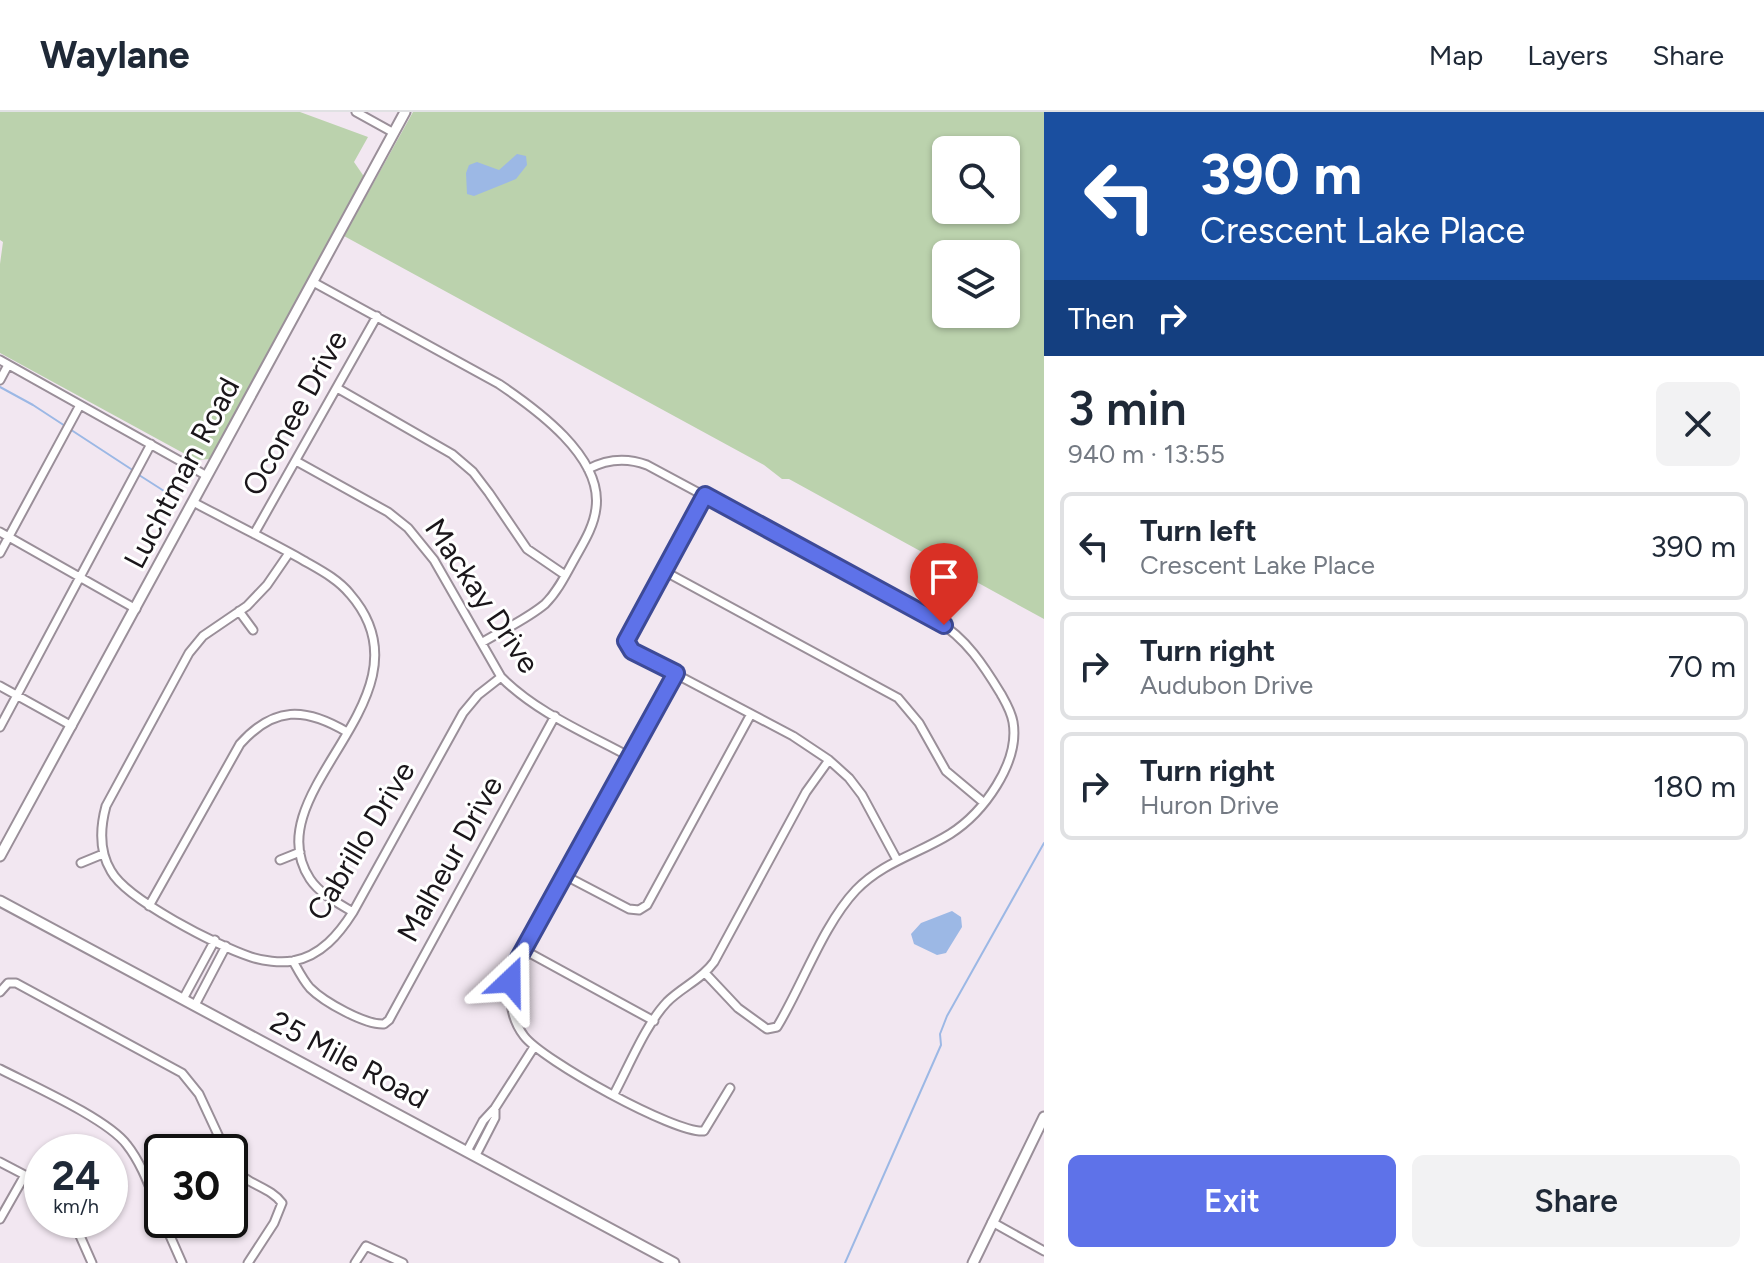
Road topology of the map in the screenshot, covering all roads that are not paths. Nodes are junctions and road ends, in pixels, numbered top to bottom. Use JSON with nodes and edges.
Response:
{"nodes":[{"id":1,"x":356,"y":112,"type":"edge"},
{"id":2,"x":405,"y":112,"type":"edge"},
{"id":3,"x":394,"y":133,"type":"junction"},
{"id":4,"x":313,"y":282,"type":"junction"},
{"id":5,"x":377,"y":316,"type":"junction"},
{"id":6,"x":0,"y":360,"type":"edge"},
{"id":7,"x":8,"y":365,"type":"junction"},
{"id":8,"x":0,"y":380,"type":"edge"},
{"id":9,"x":337,"y":388,"type":"junction"},
{"id":10,"x":80,"y":405,"type":"junction"},
{"id":11,"x":151,"y":444,"type":"junction"},
{"id":12,"x":296,"y":461,"type":"junction"},
{"id":13,"x":588,"y":469,"type":"junction"},
{"id":14,"x":207,"y":476,"type":"junction"},
{"id":15,"x":705,"y":495,"type":"junction"},
{"id":16,"x":193,"y":502,"type":"junction"},
{"id":17,"x":0,"y":532,"type":"edge"},
{"id":18,"x":254,"y":534,"type":"junction"},
{"id":19,"x":9,"y":537,"type":"junction"},
{"id":20,"x":0,"y":553,"type":"edge"},
{"id":21,"x":289,"y":553,"type":"junction"},
{"id":22,"x":664,"y":571,"type":"junction"},
{"id":23,"x":565,"y":575,"type":"junction"},
{"id":24,"x":80,"y":577,"type":"junction"},
{"id":25,"x":136,"y":609,"type":"junction"},
{"id":26,"x":239,"y":611,"type":"junction"},
{"id":27,"x":253,"y":630,"type":"dead end"},
{"id":28,"x":483,"y":642,"type":"junction"},
{"id":29,"x":676,"y":673,"type":"junction"},
{"id":30,"x":501,"y":677,"type":"junction"},
{"id":31,"x":0,"y":686,"type":"edge"},
{"id":32,"x":17,"y":695,"type":"junction"},
{"id":33,"x":751,"y":714,"type":"junction"},
{"id":34,"x":555,"y":716,"type":"junction"},
{"id":35,"x":72,"y":726,"type":"junction"},
{"id":36,"x":0,"y":727,"type":"edge"},
{"id":37,"x":347,"y":732,"type":"junction"},
{"id":38,"x":630,"y":757,"type":"junction"},
{"id":39,"x":829,"y":760,"type":"junction"},
{"id":40,"x":983,"y":802,"type":"junction"},
{"id":41,"x":300,"y":852,"type":"junction"},
{"id":42,"x":0,"y":856,"type":"edge"},
{"id":43,"x":104,"y":857,"type":"junction"},
{"id":44,"x":280,"y":860,"type":"dead end"},
{"id":45,"x":897,"y":860,"type":"junction"},
{"id":46,"x":81,"y":863,"type":"dead end"},
{"id":47,"x":564,"y":875,"type":"junction"},
{"id":48,"x":0,"y":901,"type":"edge"},
{"id":49,"x":149,"y":906,"type":"junction"},
{"id":50,"x":353,"y":912,"type":"junction"},
{"id":51,"x":215,"y":940,"type":"junction"},
{"id":52,"x":226,"y":946,"type":"junction"},
{"id":53,"x":524,"y":950,"type":"junction"},
{"id":54,"x":293,"y":961,"type":"junction"},
{"id":55,"x":706,"y":974,"type":"junction"},
{"id":56,"x":0,"y":992,"type":"edge"},
{"id":57,"x":183,"y":999,"type":"junction"},
{"id":58,"x":195,"y":1005,"type":"junction"},
{"id":59,"x":654,"y":1021,"type":"junction"},
{"id":60,"x":534,"y":1047,"type":"junction"},
{"id":61,"x":0,"y":1069,"type":"edge"},
{"id":62,"x":730,"y":1088,"type":"dead end"},
{"id":63,"x":614,"y":1094,"type":"junction"},
{"id":64,"x":1044,"y":1117,"type":"edge"},
{"id":65,"x":218,"y":1134,"type":"edge"},
{"id":66,"x":471,"y":1153,"type":"junction"},
{"id":67,"x":0,"y":1162,"type":"edge"},
{"id":68,"x":24,"y":1174,"type":"edge"},
{"id":69,"x":24,"y":1177,"type":"edge"},
{"id":70,"x":144,"y":1177,"type":"edge"},
{"id":71,"x":248,"y":1181,"type":"edge"},
{"id":72,"x":0,"y":1219,"type":"edge"},
{"id":73,"x":992,"y":1222,"type":"junction"},
{"id":74,"x":81,"y":1238,"type":"edge"},
{"id":75,"x":171,"y":1238,"type":"edge"},
{"id":76,"x":1044,"y":1251,"type":"edge"},
{"id":77,"x":669,"y":1262,"type":"edge"},
{"id":78,"x":92,"y":1263,"type":"edge"},
{"id":79,"x":182,"y":1263,"type":"edge"},
{"id":80,"x":248,"y":1263,"type":"edge"},
{"id":81,"x":355,"y":1263,"type":"edge"},
{"id":82,"x":403,"y":1263,"type":"edge"},
{"id":83,"x":973,"y":1263,"type":"edge"}],
"edges":[{"from":1,"to":3,"type":"street"},
{"from":2,"to":3,"type":"street","name":"Luchtman Road"},
{"from":3,"to":4,"type":"street","name":"Luchtman Road"},
{"from":4,"to":5,"type":"street"},
{"from":4,"to":14,"type":"street","name":"Luchtman Road"},
{"from":5,"to":9,"type":"street","name":"Oconee Drive"},
{"from":5,"to":13,"type":"street"},
{"from":6,"to":7,"type":"street"},
{"from":7,"to":8,"type":"street"},
{"from":7,"to":10,"type":"street"},
{"from":9,"to":12,"type":"street","name":"Oconee Drive"},
{"from":9,"to":23,"type":"street"},
{"from":10,"to":11,"type":"street"},
{"from":10,"to":19,"type":"street"},
{"from":11,"to":14,"type":"street"},
{"from":11,"to":24,"type":"street"},
{"from":12,"to":18,"type":"street","name":"Oconee Drive"},
{"from":12,"to":28,"type":"street","name":"Mackay Drive"},
{"from":13,"to":15,"type":"street"},
{"from":13,"to":23,"type":"street"},
{"from":14,"to":16,"type":"street","name":"Luchtman Road"},
{"from":15,"to":22,"type":"street"},
{"from":15,"to":40,"type":"street"},
{"from":16,"to":18,"type":"street"},
{"from":16,"to":25,"type":"street","name":"Luchtman Road"},
{"from":17,"to":19,"type":"street"},
{"from":18,"to":21,"type":"street"},
{"from":19,"to":20,"type":"street"},
{"from":19,"to":24,"type":"street"},
{"from":21,"to":26,"type":"street"},
{"from":21,"to":37,"type":"street"},
{"from":22,"to":29,"type":"street"},
{"from":22,"to":40,"type":"street"},
{"from":23,"to":28,"type":"street"},
{"from":24,"to":25,"type":"street"},
{"from":24,"to":32,"type":"street"},
{"from":25,"to":35,"type":"street","name":"Luchtman Road"},
{"from":26,"to":27,"type":"street"},
{"from":26,"to":43,"type":"street"},
{"from":28,"to":30,"type":"street","name":"Mackay Drive"},
{"from":29,"to":33,"type":"street"},
{"from":29,"to":38,"type":"street"},
{"from":30,"to":34,"type":"street","name":"Mackay Drive"},
{"from":30,"to":50,"type":"street","name":"Cabrillo Drive"},
{"from":31,"to":32,"type":"street"},
{"from":32,"to":35,"type":"street"},
{"from":32,"to":36,"type":"street"},
{"from":33,"to":39,"type":"street"},
{"from":33,"to":47,"type":"street"},
{"from":34,"to":38,"type":"street","name":"Mackay Drive"},
{"from":34,"to":54,"type":"street","name":"Malheur Drive"},
{"from":35,"to":42,"type":"street","name":"Luchtman Road"},
{"from":37,"to":41,"type":"street"},
{"from":37,"to":49,"type":"street"},
{"from":38,"to":47,"type":"street"},
{"from":39,"to":45,"type":"street"},
{"from":39,"to":55,"type":"street"},
{"from":40,"to":45,"type":"street"},
{"from":41,"to":44,"type":"street"},
{"from":41,"to":50,"type":"street"},
{"from":43,"to":46,"type":"street"},
{"from":43,"to":49,"type":"street"},
{"from":45,"to":55,"type":"street"},
{"from":47,"to":53,"type":"street"},
{"from":48,"to":57,"type":"street","name":"25 Mile Road"},
{"from":49,"to":51,"type":"street"},
{"from":50,"to":54,"type":"street","name":"Cabrillo Drive"},
{"from":51,"to":52,"type":"street"},
{"from":51,"to":57,"type":"street"},
{"from":52,"to":54,"type":"street"},
{"from":52,"to":58,"type":"street"},
{"from":53,"to":59,"type":"street"},
{"from":53,"to":60,"type":"street"},
{"from":55,"to":59,"type":"street"},
{"from":56,"to":65,"type":"street"},
{"from":57,"to":58,"type":"street","name":"25 Mile Road"},
{"from":58,"to":66,"type":"street","name":"25 Mile Road"},
{"from":59,"to":63,"type":"street"},
{"from":60,"to":63,"type":"street"},
{"from":60,"to":66,"type":"street"},
{"from":61,"to":70,"type":"street"},
{"from":62,"to":63,"type":"street"},
{"from":64,"to":73,"type":"street"},
{"from":66,"to":77,"type":"street","name":"25 Mile Road"},
{"from":67,"to":68,"type":"street"},
{"from":69,"to":72,"type":"street"},
{"from":71,"to":80,"type":"street"},
{"from":73,"to":76,"type":"street"},
{"from":73,"to":83,"type":"street"},
{"from":74,"to":78,"type":"street"},
{"from":75,"to":79,"type":"street"},
{"from":81,"to":82,"type":"street"}]}
